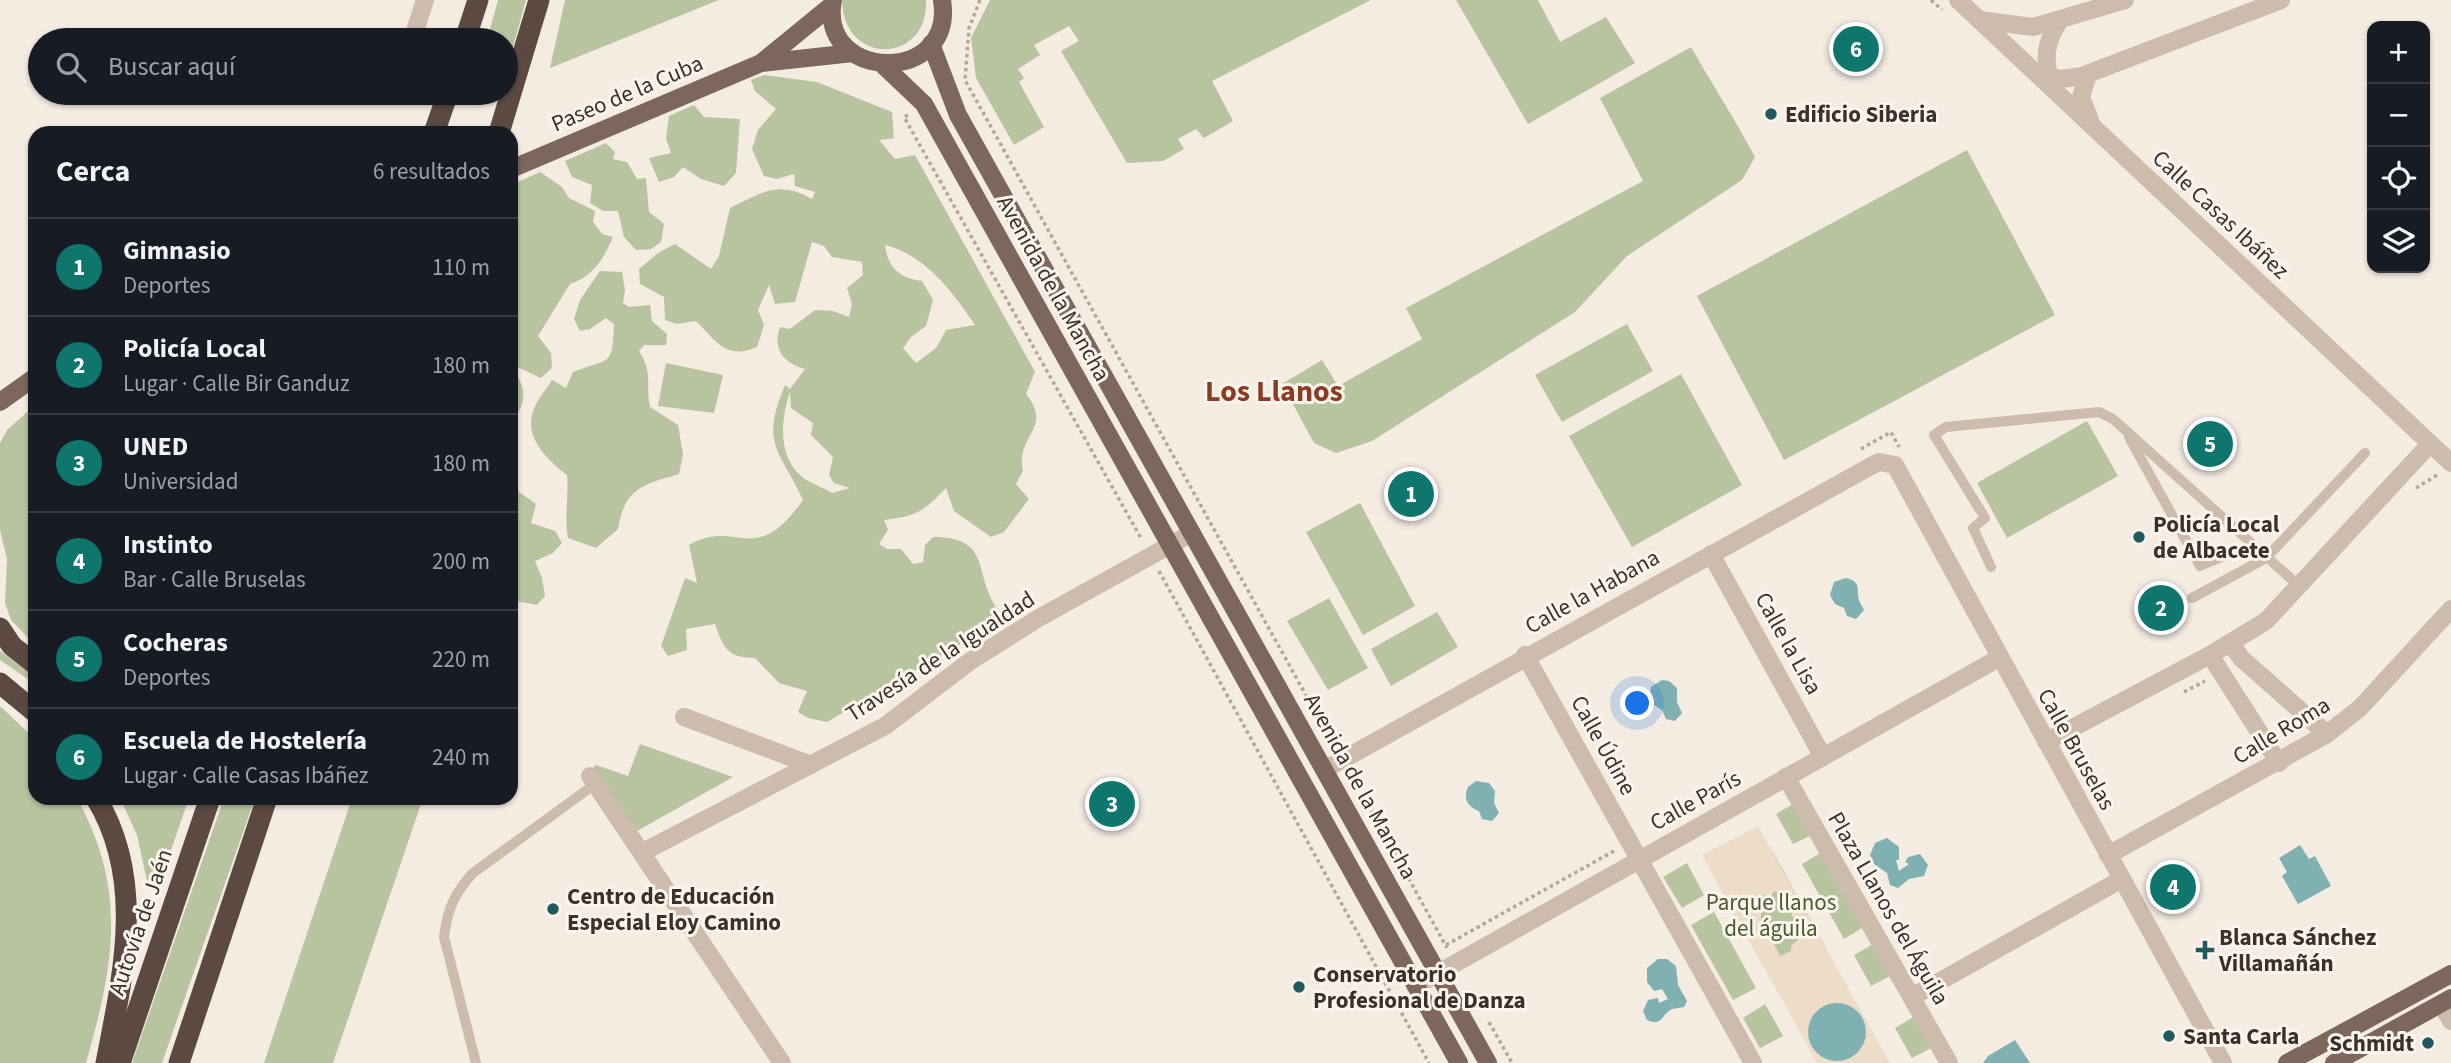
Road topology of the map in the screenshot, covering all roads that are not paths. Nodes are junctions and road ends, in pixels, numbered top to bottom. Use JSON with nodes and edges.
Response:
{"nodes":[{"id":1,"x":425,"y":0,"type":"edge"},
{"id":2,"x":478,"y":0,"type":"edge"},
{"id":3,"x":539,"y":0,"type":"edge"},
{"id":4,"x":942,"y":0,"type":"edge"},
{"id":5,"x":1958,"y":0,"type":"edge"},
{"id":6,"x":2124,"y":0,"type":"edge"},
{"id":7,"x":2281,"y":0,"type":"edge"},
{"id":8,"x":833,"y":2,"type":"edge"},
{"id":9,"x":2092,"y":5,"type":"edge"},
{"id":10,"x":1979,"y":20,"type":"junction"},
{"id":11,"x":2060,"y":20,"type":"junction"},
{"id":12,"x":416,"y":28,"type":"edge"},
{"id":13,"x":469,"y":28,"type":"edge"},
{"id":14,"x":932,"y":44,"type":"junction"},
{"id":15,"x":853,"y":53,"type":"junction"},
{"id":16,"x":761,"y":63,"type":"junction"},
{"id":17,"x":883,"y":65,"type":"junction"},
{"id":18,"x":518,"y":70,"type":"edge"},
{"id":19,"x":2088,"y":74,"type":"junction"},
{"id":20,"x":2047,"y":80,"type":"junction"},
{"id":21,"x":444,"y":105,"type":"edge"},
{"id":22,"x":507,"y":105,"type":"edge"},
{"id":23,"x":437,"y":126,"type":"edge"},
{"id":24,"x":501,"y":126,"type":"edge"},
{"id":25,"x":2093,"y":126,"type":"junction"},
{"id":26,"x":518,"y":166,"type":"edge"},
{"id":27,"x":28,"y":381,"type":"edge"},
{"id":28,"x":28,"y":381,"type":"edge"},
{"id":29,"x":0,"y":402,"type":"edge"},
{"id":30,"x":0,"y":414,"type":"edge"},
{"id":31,"x":2123,"y":428,"type":"junction"},
{"id":32,"x":2430,"y":444,"type":"junction"},
{"id":33,"x":2365,"y":453,"type":"dead end"},
{"id":34,"x":1887,"y":463,"type":"joint"},
{"id":35,"x":2446,"y":468,"type":"edge"},
{"id":36,"x":1192,"y":533,"type":"junction"},
{"id":37,"x":2251,"y":545,"type":"junction"},
{"id":38,"x":1168,"y":546,"type":"junction"},
{"id":39,"x":1711,"y":554,"type":"junction"},
{"id":40,"x":2266,"y":558,"type":"junction"},
{"id":41,"x":1991,"y":567,"type":"dead end"},
{"id":42,"x":2299,"y":586,"type":"junction"},
{"id":43,"x":2192,"y":598,"type":"dead end"},
{"id":44,"x":2451,"y":609,"type":"edge"},
{"id":45,"x":0,"y":628,"type":"edge"},
{"id":46,"x":2230,"y":643,"type":"junction"},
{"id":47,"x":1525,"y":655,"type":"junction"},
{"id":48,"x":2210,"y":655,"type":"junction"},
{"id":49,"x":1999,"y":658,"type":"junction"},
{"id":50,"x":28,"y":659,"type":"edge"},
{"id":51,"x":0,"y":683,"type":"edge"},
{"id":52,"x":28,"y":706,"type":"edge"},
{"id":53,"x":684,"y":717,"type":"dead end"},
{"id":54,"x":2327,"y":734,"type":"junction"},
{"id":55,"x":2046,"y":742,"type":"junction"},
{"id":56,"x":1823,"y":757,"type":"junction"},
{"id":57,"x":2279,"y":763,"type":"junction"},
{"id":58,"x":811,"y":765,"type":"junction"},
{"id":59,"x":1324,"y":770,"type":"junction"},
{"id":60,"x":1786,"y":777,"type":"junction"},
{"id":61,"x":593,"y":780,"type":"joint"},
{"id":62,"x":99,"y":805,"type":"edge"},
{"id":63,"x":208,"y":805,"type":"edge"},
{"id":64,"x":265,"y":805,"type":"edge"},
{"id":65,"x":643,"y":852,"type":"junction"},
{"id":66,"x":2108,"y":855,"type":"junction"},
{"id":67,"x":1640,"y":859,"type":"junction"},
{"id":68,"x":2122,"y":878,"type":"junction"},
{"id":69,"x":1438,"y":973,"type":"junction"},
{"id":70,"x":2451,"y":974,"type":"edge"},
{"id":71,"x":1415,"y":986,"type":"junction"},
{"id":72,"x":1912,"y":997,"type":"junction"},
{"id":73,"x":2446,"y":1001,"type":"edge"},
{"id":74,"x":2451,"y":1021,"type":"edge"},
{"id":75,"x":106,"y":1063,"type":"edge"},
{"id":76,"x":120,"y":1063,"type":"edge"},
{"id":77,"x":179,"y":1063,"type":"edge"},
{"id":78,"x":476,"y":1063,"type":"edge"},
{"id":79,"x":782,"y":1063,"type":"edge"},
{"id":80,"x":1459,"y":1063,"type":"edge"},
{"id":81,"x":1488,"y":1063,"type":"edge"},
{"id":82,"x":1753,"y":1063,"type":"edge"},
{"id":83,"x":1949,"y":1063,"type":"edge"},
{"id":84,"x":2223,"y":1063,"type":"edge"},
{"id":85,"x":2287,"y":1063,"type":"edge"},
{"id":86,"x":2334,"y":1063,"type":"edge"}],
"edges":[{"from":1,"to":12,"type":"street"},
{"from":2,"to":13,"type":"highway"},
{"from":3,"to":18,"type":"highway"},
{"from":4,"to":14,"type":"main road"},
{"from":5,"to":10,"type":"street","name":"Calle Casas Ibáñez"},
{"from":6,"to":9,"type":"street"},
{"from":7,"to":19,"type":"street"},
{"from":8,"to":15,"type":"main road"},
{"from":8,"to":16,"type":"main road","name":"Paseo de la Cuba"},
{"from":9,"to":11,"type":"street"},
{"from":10,"to":11,"type":"street"},
{"from":10,"to":20,"type":"street","name":"Calle Casas Ibáñez"},
{"from":11,"to":20,"type":"street"},
{"from":14,"to":17,"type":"main road"},
{"from":14,"to":36,"type":"main road","name":"Avenida de la Mancha"},
{"from":15,"to":16,"type":"main road","name":"Paseo de la Cuba"},
{"from":15,"to":17,"type":"main road"},
{"from":16,"to":26,"type":"main road","name":"Paseo de la Cuba"},
{"from":17,"to":38,"type":"main road","name":"Avenida de la Mancha"},
{"from":19,"to":20,"type":"street"},
{"from":19,"to":25,"type":"street"},
{"from":20,"to":25,"type":"street","name":"Calle Casas Ibáñez"},
{"from":21,"to":23,"type":"highway"},
{"from":22,"to":24,"type":"highway"},
{"from":25,"to":32,"type":"street","name":"Calle Casas Ibáñez"},
{"from":27,"to":29,"type":"main road"},
{"from":28,"to":30,"type":"main road"},
{"from":31,"to":37,"type":"lane"},
{"from":31,"to":37,"type":"lane"},
{"from":31,"to":41,"type":"lane"},
{"from":32,"to":35,"type":"street","name":"Calle Casas Ibáñez"},
{"from":32,"to":42,"type":"street"},
{"from":33,"to":40,"type":"lane"},
{"from":34,"to":39,"type":"street","name":"Calle la Habana"},
{"from":34,"to":49,"type":"street","name":"Calle Bruselas"},
{"from":36,"to":38,"type":"street"},
{"from":36,"to":59,"type":"main road","name":"Avenida de la Mancha"},
{"from":37,"to":40,"type":"lane"},
{"from":38,"to":58,"type":"street","name":"Travesía de la Igualdad"},
{"from":38,"to":71,"type":"main road","name":"Avenida de la Mancha"},
{"from":39,"to":47,"type":"street","name":"Calle la Habana"},
{"from":39,"to":56,"type":"street","name":"Calle la Lisa"},
{"from":40,"to":42,"type":"lane"},
{"from":40,"to":43,"type":"lane"},
{"from":42,"to":46,"type":"street"},
{"from":44,"to":54,"type":"street","name":"Calle Roma"},
{"from":45,"to":50,"type":"highway"},
{"from":46,"to":48,"type":"street"},
{"from":46,"to":54,"type":"street"},
{"from":47,"to":59,"type":"street","name":"Calle la Habana"},
{"from":47,"to":67,"type":"street","name":"Calle Údine"},
{"from":48,"to":55,"type":"street"},
{"from":48,"to":57,"type":"street"},
{"from":49,"to":55,"type":"street","name":"Calle Bruselas"},
{"from":49,"to":56,"type":"street","name":"Calle París"},
{"from":51,"to":52,"type":"highway"},
{"from":53,"to":58,"type":"street"},
{"from":54,"to":57,"type":"street","name":"Calle Roma"},
{"from":55,"to":66,"type":"street","name":"Calle Bruselas"},
{"from":56,"to":60,"type":"street","name":"Calle París"},
{"from":57,"to":66,"type":"street","name":"Calle Roma"},
{"from":58,"to":65,"type":"street","name":"Travesía de la Igualdad"},
{"from":59,"to":69,"type":"main road","name":"Avenida de la Mancha"},
{"from":60,"to":67,"type":"street","name":"Calle París"},
{"from":60,"to":72,"type":"street","name":"Plaza Llanos del Águila"},
{"from":61,"to":65,"type":"street"},
{"from":61,"to":78,"type":"lane"},
{"from":62,"to":75,"type":"highway"},
{"from":63,"to":76,"type":"highway","name":"Autovía de Jaén"},
{"from":64,"to":77,"type":"highway"},
{"from":65,"to":79,"type":"street"},
{"from":66,"to":68,"type":"street","name":"Calle Bruselas"},
{"from":67,"to":69,"type":"street","name":"Calle París"},
{"from":67,"to":82,"type":"street"},
{"from":68,"to":72,"type":"street"},
{"from":68,"to":84,"type":"street","name":"Calle Bruselas"},
{"from":69,"to":71,"type":"street","name":"Calle París"},
{"from":69,"to":81,"type":"main road","name":"Avenida de la Mancha"},
{"from":70,"to":85,"type":"main road"},
{"from":71,"to":80,"type":"main road","name":"Avenida de la Mancha"},
{"from":72,"to":83,"type":"street","name":"Plaza Llanos del Águila"},
{"from":73,"to":74,"type":"street"},
{"from":73,"to":86,"type":"main road"}]}
